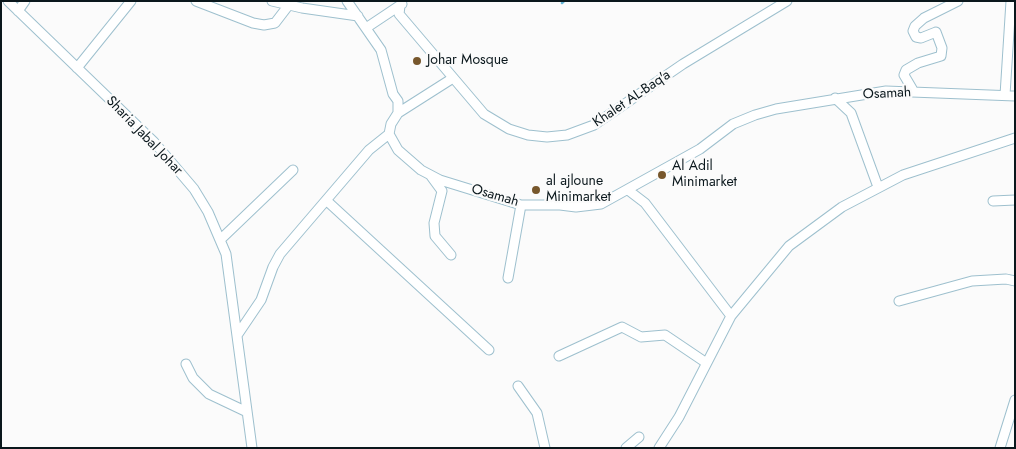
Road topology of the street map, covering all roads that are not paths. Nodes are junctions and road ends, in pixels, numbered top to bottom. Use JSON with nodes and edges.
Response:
{"nodes":[{"id":1,"x":8,"y":1,"type":"edge"},
{"id":2,"x":25,"y":1,"type":"edge"},
{"id":3,"x":132,"y":1,"type":"edge"},
{"id":4,"x":196,"y":1,"type":"edge"},
{"id":5,"x":272,"y":1,"type":"edge"},
{"id":6,"x":347,"y":1,"type":"edge"},
{"id":7,"x":787,"y":1,"type":"edge"},
{"id":8,"x":958,"y":1,"type":"edge"},
{"id":9,"x":1011,"y":1,"type":"edge"},
{"id":10,"x":402,"y":4,"type":"edge"},
{"id":11,"x":288,"y":6,"type":"junction"},
{"id":12,"x":18,"y":10,"type":"junction"},
{"id":13,"x":358,"y":16,"type":"junction"},
{"id":14,"x":366,"y":28,"type":"junction"},
{"id":15,"x":77,"y":68,"type":"junction"},
{"id":16,"x":453,"y":78,"type":"junction"},
{"id":17,"x":914,"y":92,"type":"junction"},
{"id":18,"x":1005,"y":95,"type":"junction"},
{"id":19,"x":1015,"y":96,"type":"edge"},
{"id":20,"x":836,"y":98,"type":"junction"},
{"id":21,"x":398,"y":113,"type":"junction"},
{"id":22,"x":389,"y":134,"type":"junction"},
{"id":23,"x":1015,"y":138,"type":"edge"},
{"id":24,"x":293,"y":170,"type":"dead end"},
{"id":25,"x":431,"y":176,"type":"junction"},
{"id":26,"x":878,"y":187,"type":"junction"},
{"id":27,"x":628,"y":190,"type":"junction"},
{"id":28,"x":1015,"y":200,"type":"edge"},
{"id":29,"x":327,"y":201,"type":"junction"},
{"id":30,"x":993,"y":201,"type":"dead end"},
{"id":31,"x":521,"y":205,"type":"junction"},
{"id":32,"x":221,"y":239,"type":"junction"},
{"id":33,"x":451,"y":255,"type":"dead end"},
{"id":34,"x":508,"y":278,"type":"dead end"},
{"id":35,"x":1015,"y":281,"type":"edge"},
{"id":36,"x":899,"y":301,"type":"dead end"},
{"id":37,"x":731,"y":316,"type":"junction"},
{"id":38,"x":238,"y":334,"type":"junction"},
{"id":39,"x":489,"y":350,"type":"dead end"},
{"id":40,"x":559,"y":356,"type":"dead end"},
{"id":41,"x":706,"y":362,"type":"junction"},
{"id":42,"x":186,"y":364,"type":"dead end"},
{"id":43,"x":518,"y":386,"type":"dead end"},
{"id":44,"x":1015,"y":400,"type":"edge"},
{"id":45,"x":247,"y":412,"type":"junction"},
{"id":46,"x":639,"y":438,"type":"dead end"},
{"id":47,"x":252,"y":448,"type":"edge"},
{"id":48,"x":545,"y":448,"type":"edge"},
{"id":49,"x":626,"y":448,"type":"edge"},
{"id":50,"x":659,"y":448,"type":"edge"},
{"id":51,"x":1000,"y":448,"type":"edge"}],
"edges":[{"from":1,"to":12,"type":"street","name":"Sharia Jabal Johar"},
{"from":2,"to":12,"type":"street"},
{"from":3,"to":15,"type":"street"},
{"from":4,"to":11,"type":"street"},
{"from":5,"to":11,"type":"street"},
{"from":6,"to":13,"type":"street"},
{"from":7,"to":16,"type":"street","name":"Khalet AL-Baq'a"},
{"from":8,"to":17,"type":"street"},
{"from":9,"to":18,"type":"street"},
{"from":10,"to":14,"type":"street"},
{"from":10,"to":16,"type":"street","name":"Khalet AL-Baq'a"},
{"from":11,"to":13,"type":"street"},
{"from":12,"to":15,"type":"street","name":"Sharia Jabal Johar"},
{"from":13,"to":14,"type":"street"},
{"from":14,"to":21,"type":"street"},
{"from":15,"to":32,"type":"street","name":"Sharia Jabal Johar"},
{"from":16,"to":21,"type":"street"},
{"from":17,"to":18,"type":"street","name":"Osamah"},
{"from":17,"to":20,"type":"street","name":"Osamah"},
{"from":18,"to":19,"type":"street","name":"Osamah"},
{"from":20,"to":26,"type":"street"},
{"from":20,"to":27,"type":"street","name":"Osamah"},
{"from":21,"to":22,"type":"street"},
{"from":22,"to":25,"type":"street","name":"Osamah"},
{"from":22,"to":29,"type":"street"},
{"from":23,"to":26,"type":"street"},
{"from":24,"to":32,"type":"street"},
{"from":25,"to":31,"type":"street","name":"Osamah"},
{"from":25,"to":33,"type":"street"},
{"from":26,"to":37,"type":"street"},
{"from":27,"to":31,"type":"street","name":"Osamah"},
{"from":27,"to":37,"type":"street"},
{"from":28,"to":30,"type":"street"},
{"from":29,"to":38,"type":"street"},
{"from":29,"to":39,"type":"street"},
{"from":31,"to":34,"type":"street"},
{"from":32,"to":38,"type":"street","name":"Sharia Jabal Johar"},
{"from":35,"to":36,"type":"street"},
{"from":37,"to":41,"type":"street"},
{"from":38,"to":45,"type":"street","name":"Sharia Jabal Johar"},
{"from":40,"to":41,"type":"street"},
{"from":41,"to":50,"type":"street"},
{"from":42,"to":45,"type":"street"},
{"from":43,"to":48,"type":"street"},
{"from":44,"to":51,"type":"street"},
{"from":45,"to":47,"type":"street","name":"Sharia Jabal Johar"},
{"from":46,"to":49,"type":"street"}]}
